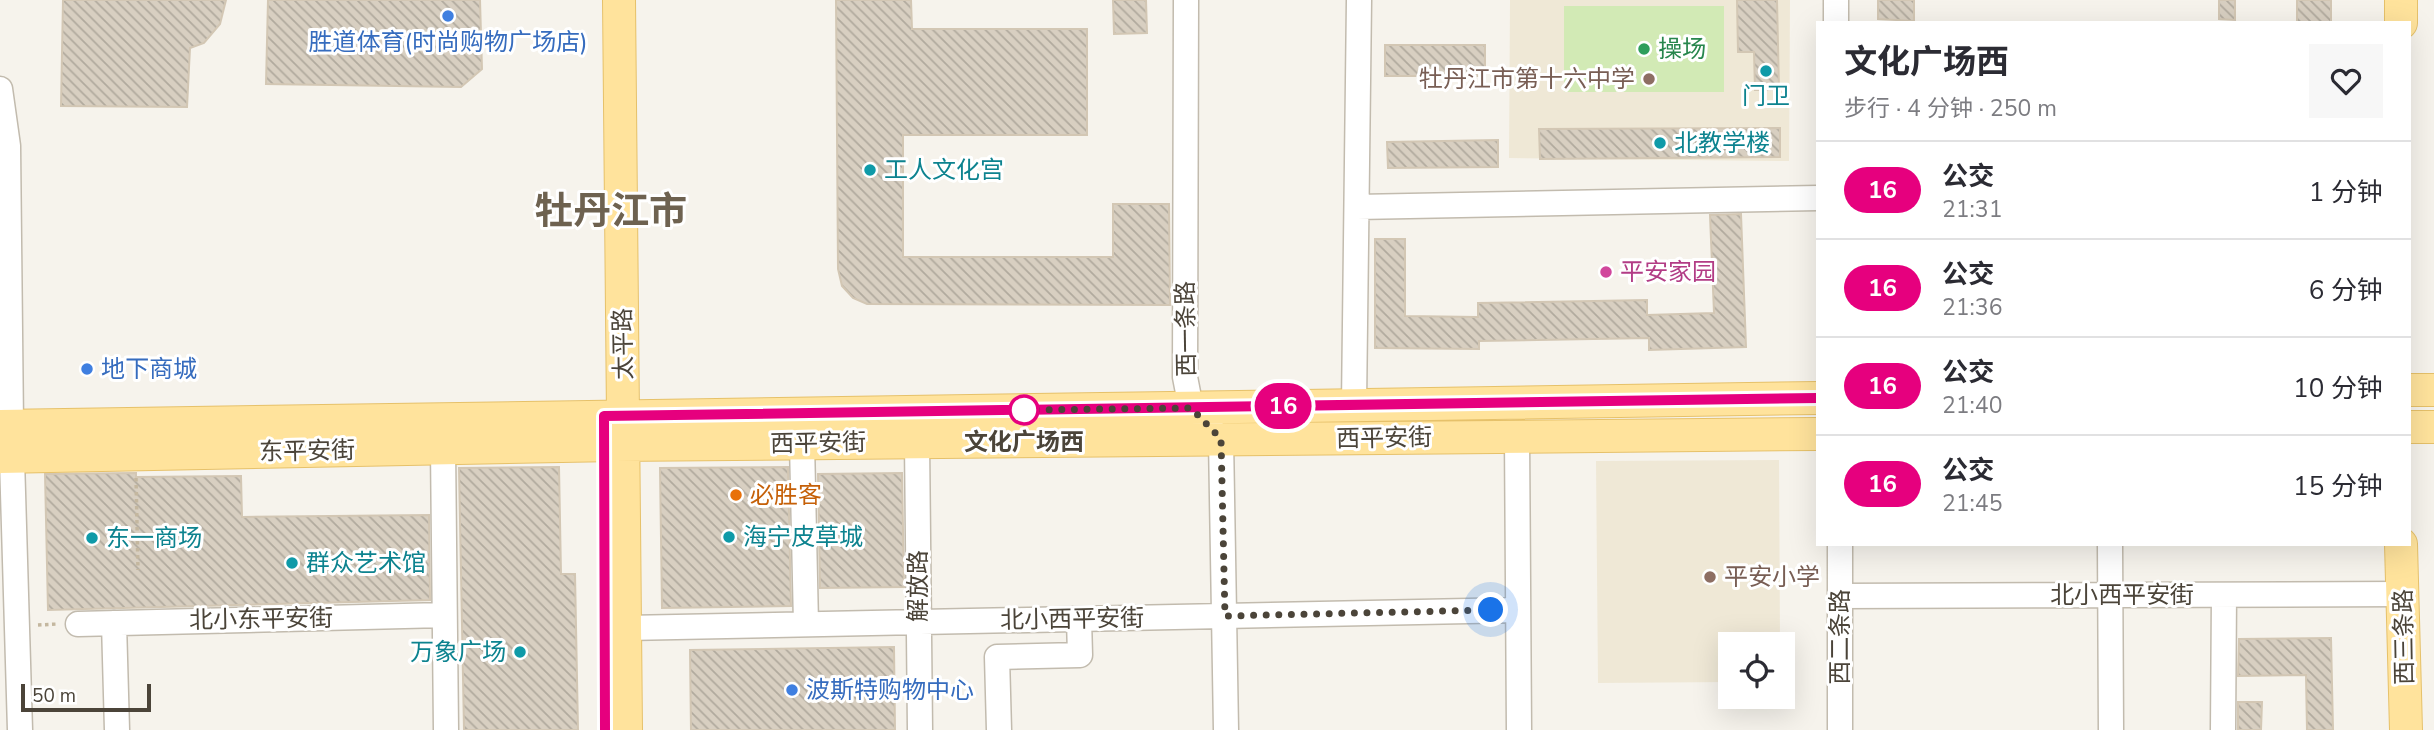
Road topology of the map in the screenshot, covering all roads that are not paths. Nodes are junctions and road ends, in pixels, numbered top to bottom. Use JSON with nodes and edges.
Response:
{"nodes":[{"id":1,"x":604,"y":0,"type":"edge"},
{"id":2,"x":619,"y":0,"type":"edge"},
{"id":3,"x":1186,"y":0,"type":"edge"},
{"id":4,"x":1359,"y":0,"type":"edge"},
{"id":5,"x":1836,"y":0,"type":"edge"},
{"id":6,"x":2401,"y":0,"type":"edge"},
{"id":7,"x":1836,"y":21,"type":"edge"},
{"id":8,"x":2401,"y":21,"type":"edge"},
{"id":9,"x":0,"y":89,"type":"edge"},
{"id":10,"x":1816,"y":198,"type":"edge"},
{"id":11,"x":1357,"y":207,"type":"junction"},
{"id":12,"x":2411,"y":390,"type":"edge"},
{"id":13,"x":2434,"y":390,"type":"edge"},
{"id":14,"x":1816,"y":398,"type":"edge"},
{"id":15,"x":1354,"y":405,"type":"junction"},
{"id":16,"x":1191,"y":408,"type":"junction"},
{"id":17,"x":5,"y":426,"type":"edge"},
{"id":18,"x":2411,"y":427,"type":"edge"},
{"id":19,"x":2434,"y":427,"type":"edge"},
{"id":20,"x":614,"y":433,"type":"junction"},
{"id":21,"x":1816,"y":434,"type":"edge"},
{"id":22,"x":1517,"y":436,"type":"junction"},
{"id":23,"x":1221,"y":439,"type":"junction"},
{"id":24,"x":917,"y":442,"type":"junction"},
{"id":25,"x":802,"y":443,"type":"junction"},
{"id":26,"x":443,"y":448,"type":"junction"},
{"id":27,"x":6,"y":457,"type":"edge"},
{"id":28,"x":1840,"y":546,"type":"edge"},
{"id":29,"x":2110,"y":546,"type":"edge"},
{"id":30,"x":2401,"y":546,"type":"edge"},
{"id":31,"x":2224,"y":594,"type":"junction"},
{"id":32,"x":2403,"y":594,"type":"junction"},
{"id":33,"x":2110,"y":595,"type":"junction"},
{"id":34,"x":1840,"y":596,"type":"junction"},
{"id":35,"x":1518,"y":610,"type":"junction"},
{"id":36,"x":444,"y":615,"type":"junction"},
{"id":37,"x":1225,"y":616,"type":"junction"},
{"id":38,"x":1079,"y":619,"type":"junction"},
{"id":39,"x":918,"y":622,"type":"junction"},
{"id":40,"x":114,"y":623,"type":"junction"},
{"id":41,"x":78,"y":624,"type":"road end"},
{"id":42,"x":806,"y":624,"type":"junction"},
{"id":43,"x":626,"y":628,"type":"junction"},
{"id":44,"x":20,"y":730,"type":"edge"},
{"id":45,"x":117,"y":730,"type":"edge"},
{"id":46,"x":446,"y":730,"type":"edge"},
{"id":47,"x":605,"y":730,"type":"edge"},
{"id":48,"x":626,"y":730,"type":"edge"},
{"id":49,"x":920,"y":730,"type":"edge"},
{"id":50,"x":999,"y":730,"type":"edge"},
{"id":51,"x":1226,"y":730,"type":"edge"},
{"id":52,"x":1518,"y":730,"type":"edge"},
{"id":53,"x":1840,"y":730,"type":"edge"},
{"id":54,"x":2111,"y":730,"type":"edge"},
{"id":55,"x":2223,"y":730,"type":"edge"},
{"id":56,"x":2406,"y":730,"type":"edge"}],
"edges":[{"from":1,"to":20,"type":"main road","name":"太平路"},
{"from":2,"to":20,"type":"main road","name":"太平路"},
{"from":3,"to":16,"type":"street","name":"西一条路"},
{"from":4,"to":11,"type":"street"},
{"from":5,"to":7,"type":"street"},
{"from":6,"to":8,"type":"main road"},
{"from":9,"to":17,"type":"street"},
{"from":10,"to":11,"type":"street"},
{"from":11,"to":15,"type":"street"},
{"from":12,"to":13,"type":"main road"},
{"from":14,"to":15,"type":"main road","name":"西平安街"},
{"from":15,"to":16,"type":"main road","name":"西平安街"},
{"from":16,"to":20,"type":"main road","name":"西平安街"},
{"from":16,"to":23,"type":"street","name":"西一条路"},
{"from":17,"to":20,"type":"main road","name":"东平安街"},
{"from":17,"to":27,"type":"street"},
{"from":18,"to":19,"type":"main road"},
{"from":20,"to":25,"type":"main road","name":"西平安街"},
{"from":20,"to":26,"type":"main road","name":"东平安街"},
{"from":20,"to":43,"type":"main road","name":"太平路"},
{"from":20,"to":47,"type":"main road","name":"太平路"},
{"from":21,"to":22,"type":"main road","name":"西平安街"},
{"from":22,"to":23,"type":"main road","name":"西平安街"},
{"from":22,"to":35,"type":"street"},
{"from":23,"to":24,"type":"main road","name":"西平安街"},
{"from":23,"to":37,"type":"street"},
{"from":24,"to":25,"type":"main road","name":"西平安街"},
{"from":24,"to":39,"type":"street","name":"解放路"},
{"from":25,"to":42,"type":"street"},
{"from":26,"to":27,"type":"main road","name":"东平安街"},
{"from":26,"to":36,"type":"street"},
{"from":27,"to":44,"type":"street"},
{"from":28,"to":34,"type":"street","name":"西二条路"},
{"from":29,"to":33,"type":"street"},
{"from":30,"to":32,"type":"main road","name":"西三条路"},
{"from":31,"to":32,"type":"street","name":"北小西平安街"},
{"from":31,"to":33,"type":"street","name":"北小西平安街"},
{"from":31,"to":55,"type":"street"},
{"from":32,"to":56,"type":"main road","name":"西三条路"},
{"from":33,"to":34,"type":"street","name":"北小西平安街"},
{"from":33,"to":54,"type":"street"},
{"from":34,"to":53,"type":"street","name":"西二条路"},
{"from":35,"to":37,"type":"street","name":"北小西平安街"},
{"from":35,"to":52,"type":"street"},
{"from":36,"to":40,"type":"street","name":"北小东平安街"},
{"from":36,"to":46,"type":"street"},
{"from":37,"to":38,"type":"street","name":"北小西平安街"},
{"from":37,"to":51,"type":"street"},
{"from":38,"to":39,"type":"street","name":"北小西平安街"},
{"from":38,"to":50,"type":"street"},
{"from":39,"to":42,"type":"street","name":"北小西平安街"},
{"from":39,"to":49,"type":"street","name":"解放路"},
{"from":40,"to":41,"type":"street","name":"北小东平安街"},
{"from":40,"to":45,"type":"street"},
{"from":42,"to":43,"type":"street","name":"北小西平安街"},
{"from":43,"to":48,"type":"main road","name":"太平路"}]}
